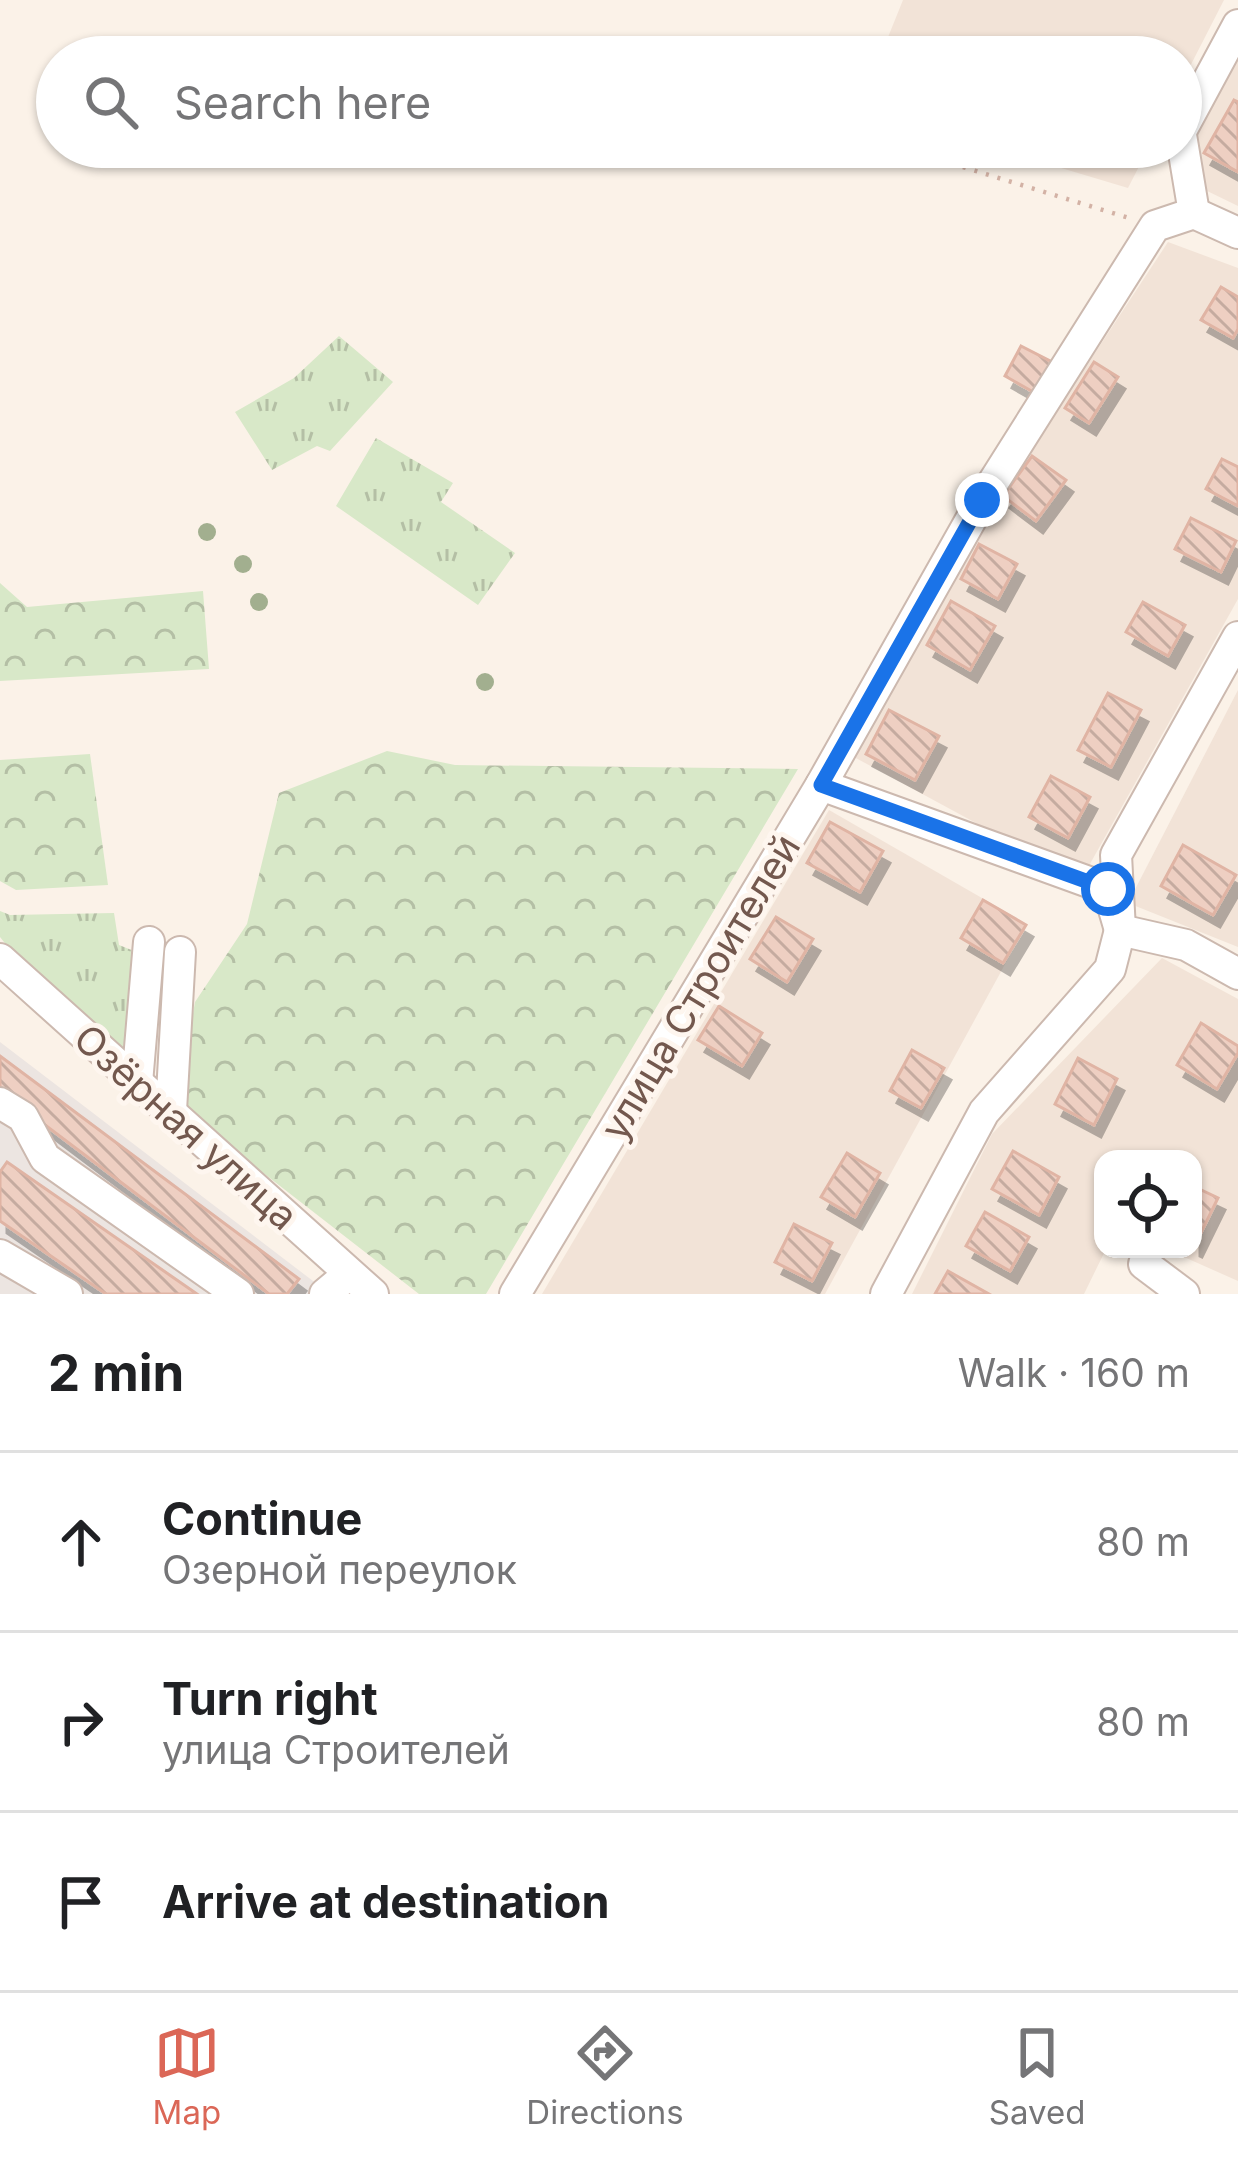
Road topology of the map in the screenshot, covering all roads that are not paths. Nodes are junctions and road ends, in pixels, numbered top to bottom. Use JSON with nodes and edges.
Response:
{"nodes":[{"id":1,"x":1238,"y":25,"type":"edge"},
{"id":2,"x":1202,"y":93,"type":"edge"},
{"id":3,"x":1187,"y":168,"type":"edge"},
{"id":4,"x":1194,"y":213,"type":"junction"},
{"id":5,"x":1238,"y":232,"type":"edge"},
{"id":6,"x":1238,"y":637,"type":"edge"},
{"id":7,"x":821,"y":785,"type":"junction"},
{"id":8,"x":1120,"y":931,"type":"junction"},
{"id":9,"x":149,"y":942,"type":"dead end"},
{"id":10,"x":180,"y":952,"type":"dead end"},
{"id":11,"x":0,"y":959,"type":"edge"},
{"id":12,"x":1238,"y":974,"type":"edge"},
{"id":13,"x":137,"y":1083,"type":"junction"},
{"id":14,"x":0,"y":1102,"type":"edge"},
{"id":15,"x":171,"y":1111,"type":"junction"},
{"id":16,"x":0,"y":1255,"type":"edge"},
{"id":17,"x":1144,"y":1264,"type":"dead end"},
{"id":18,"x":349,"y":1287,"type":"edge"},
{"id":19,"x":68,"y":1294,"type":"edge"},
{"id":20,"x":238,"y":1294,"type":"edge"},
{"id":21,"x":515,"y":1294,"type":"edge"},
{"id":22,"x":886,"y":1294,"type":"edge"},
{"id":23,"x":1184,"y":1294,"type":"edge"}],
"edges":[{"from":1,"to":2,"type":"street"},
{"from":3,"to":4,"type":"street"},
{"from":4,"to":5,"type":"street"},
{"from":4,"to":7,"type":"street","name":"улица Строителей"},
{"from":6,"to":8,"type":"street"},
{"from":7,"to":8,"type":"street"},
{"from":7,"to":21,"type":"street","name":"улица Строителей"},
{"from":8,"to":12,"type":"street"},
{"from":8,"to":22,"type":"street"},
{"from":9,"to":13,"type":"street"},
{"from":10,"to":15,"type":"street"},
{"from":11,"to":13,"type":"street","name":"Озёрная улица"},
{"from":13,"to":15,"type":"street","name":"Озёрная улица"},
{"from":14,"to":20,"type":"street"},
{"from":15,"to":18,"type":"street","name":"Озёрная улица"},
{"from":16,"to":19,"type":"street"},
{"from":17,"to":23,"type":"street"}]}
